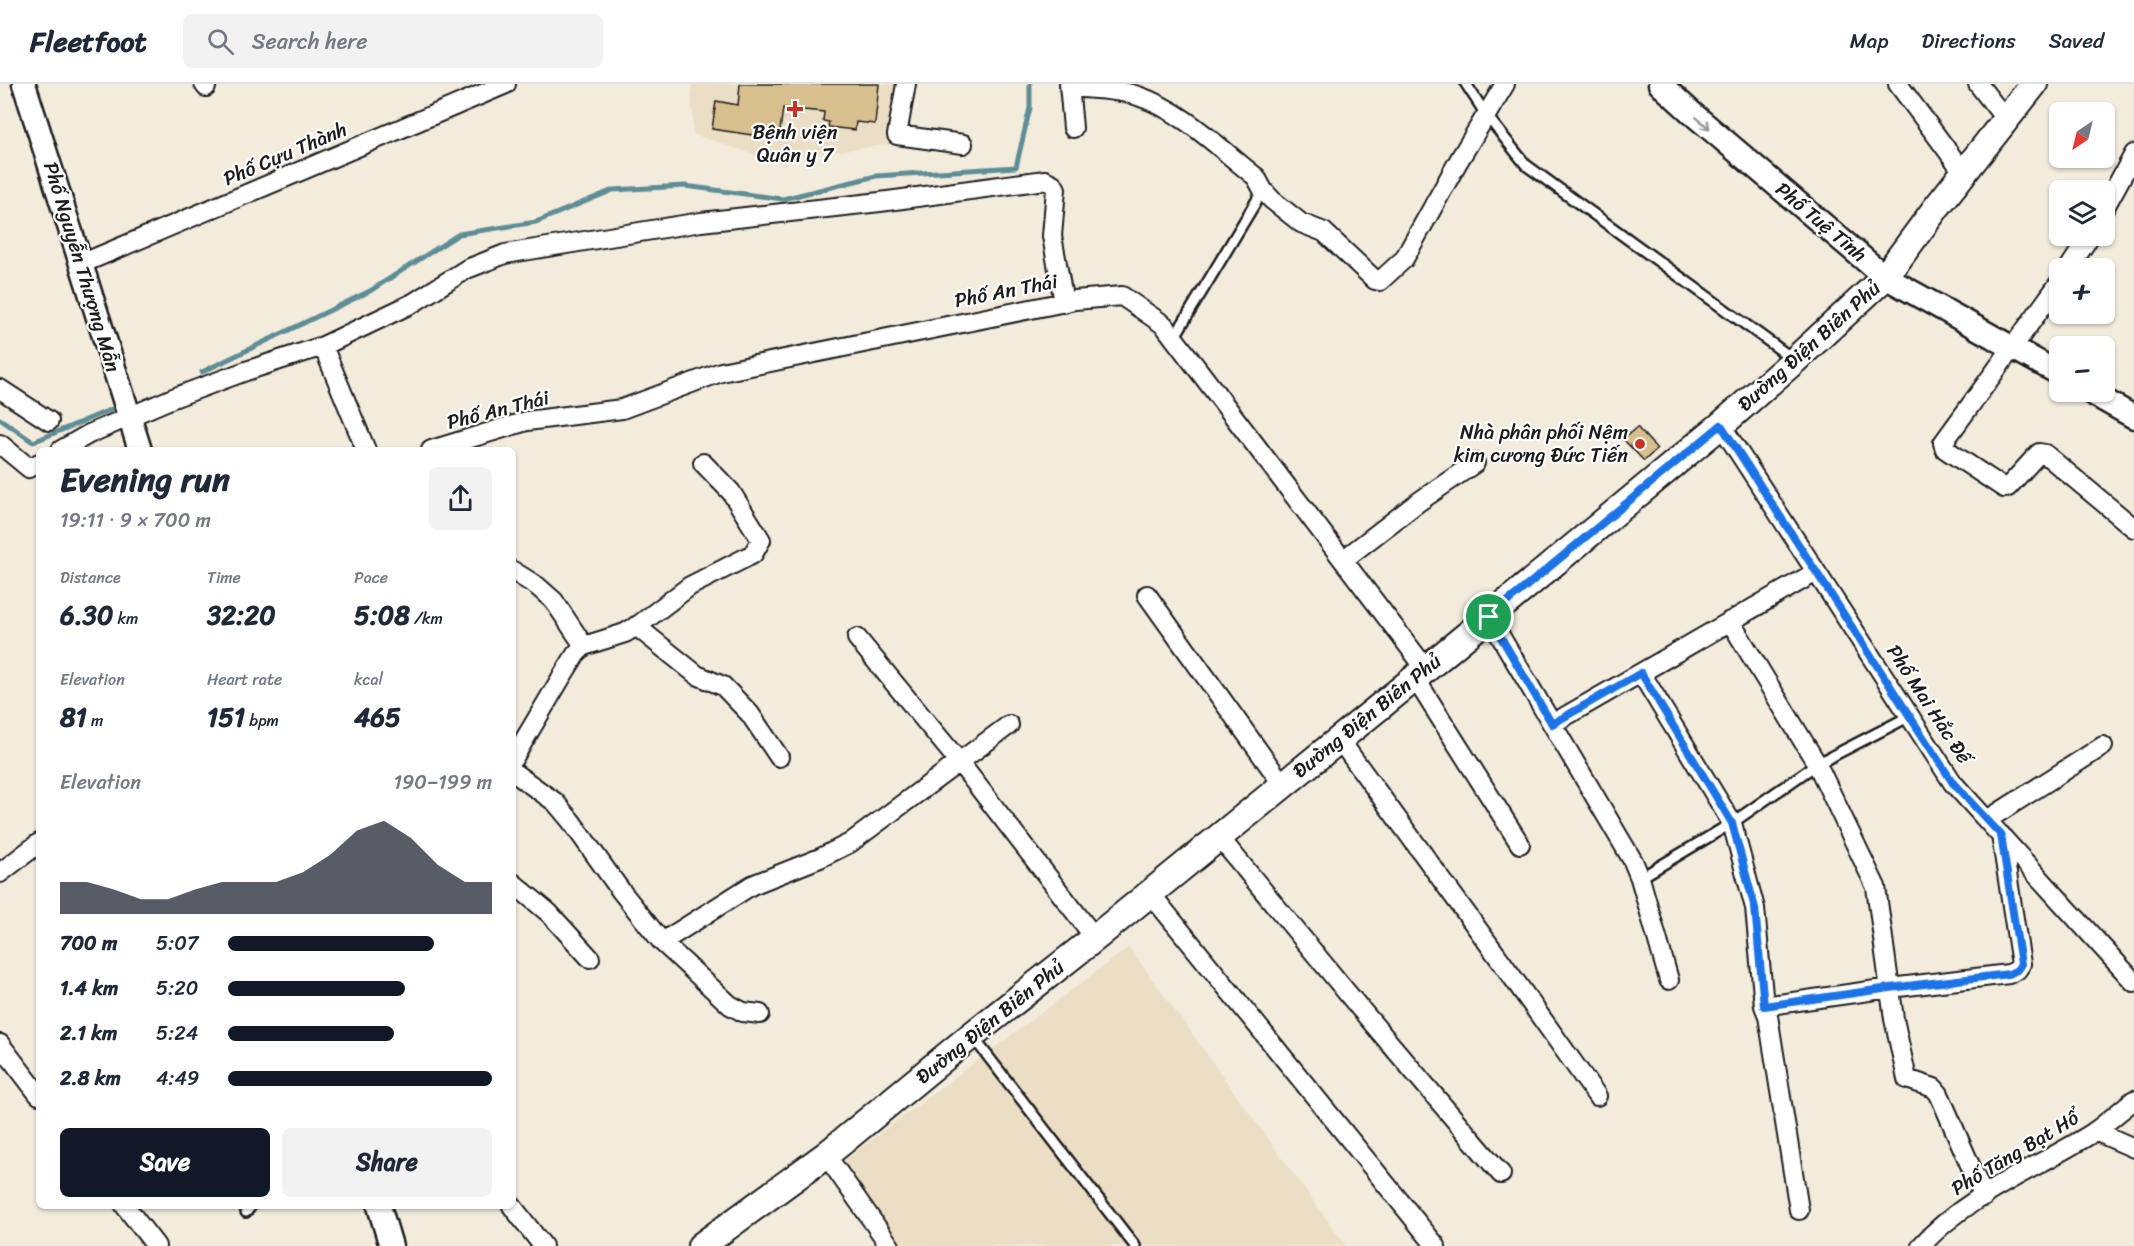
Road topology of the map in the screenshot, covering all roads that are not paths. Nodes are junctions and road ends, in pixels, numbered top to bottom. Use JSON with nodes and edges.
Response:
{"nodes":[{"id":1,"x":24,"y":84,"type":"edge"},
{"id":2,"x":506,"y":84,"type":"edge"},
{"id":3,"x":906,"y":84,"type":"edge"},
{"id":4,"x":1466,"y":84,"type":"edge"},
{"id":5,"x":1505,"y":84,"type":"edge"},
{"id":6,"x":1660,"y":84,"type":"edge"},
{"id":7,"x":1898,"y":84,"type":"edge"},
{"id":8,"x":1978,"y":84,"type":"edge"},
{"id":9,"x":2034,"y":84,"type":"edge"},
{"id":10,"x":1069,"y":85,"type":"edge"},
{"id":11,"x":1487,"y":116,"type":"junction"},
{"id":12,"x":2006,"y":120,"type":"junction"},
{"id":13,"x":1072,"y":128,"type":"dead end"},
{"id":14,"x":963,"y":144,"type":"dead end"},
{"id":15,"x":2134,"y":156,"type":"edge"},
{"id":16,"x":1964,"y":173,"type":"junction"},
{"id":17,"x":1263,"y":190,"type":"junction"},
{"id":18,"x":2115,"y":190,"type":"edge"},
{"id":19,"x":81,"y":264,"type":"junction"},
{"id":20,"x":1886,"y":277,"type":"junction"},
{"id":21,"x":2049,"y":297,"type":"edge"},
{"id":22,"x":1064,"y":303,"type":"junction"},
{"id":23,"x":1174,"y":338,"type":"junction"},
{"id":24,"x":323,"y":346,"type":"junction"},
{"id":25,"x":2013,"y":347,"type":"junction"},
{"id":26,"x":1795,"y":360,"type":"junction"},
{"id":27,"x":2049,"y":368,"type":"edge"},
{"id":28,"x":0,"y":389,"type":"edge"},
{"id":29,"x":2108,"y":402,"type":"edge"},
{"id":30,"x":2134,"y":417,"type":"edge"},
{"id":31,"x":130,"y":418,"type":"junction"},
{"id":32,"x":49,"y":421,"type":"dead end"},
{"id":33,"x":1721,"y":425,"type":"junction"},
{"id":34,"x":0,"y":444,"type":"edge"},
{"id":35,"x":66,"y":447,"type":"edge"},
{"id":36,"x":139,"y":447,"type":"edge"},
{"id":37,"x":365,"y":447,"type":"edge"},
{"id":38,"x":441,"y":447,"type":"edge"},
{"id":39,"x":1475,"y":463,"type":"dead end"},
{"id":40,"x":703,"y":464,"type":"dead end"},
{"id":41,"x":36,"y":469,"type":"edge"},
{"id":42,"x":2134,"y":528,"type":"edge"},
{"id":43,"x":1343,"y":560,"type":"junction"},
{"id":44,"x":1816,"y":572,"type":"junction"},
{"id":45,"x":516,"y":573,"type":"edge"},
{"id":46,"x":1147,"y":595,"type":"dead end"},
{"id":47,"x":1489,"y":617,"type":"junction"},
{"id":48,"x":1730,"y":621,"type":"junction"},
{"id":49,"x":636,"y":626,"type":"junction"},
{"id":50,"x":857,"y":638,"type":"dead end"},
{"id":51,"x":584,"y":646,"type":"junction"},
{"id":52,"x":1420,"y":673,"type":"junction"},
{"id":53,"x":1641,"y":673,"type":"junction"},
{"id":54,"x":1910,"y":716,"type":"junction"},
{"id":55,"x":1552,"y":724,"type":"junction"},
{"id":56,"x":1009,"y":725,"type":"dead end"},
{"id":57,"x":1339,"y":740,"type":"junction"},
{"id":58,"x":2103,"y":746,"type":"dead end"},
{"id":59,"x":516,"y":754,"type":"edge"},
{"id":60,"x":779,"y":757,"type":"dead end"},
{"id":61,"x":960,"y":763,"type":"junction"},
{"id":62,"x":1817,"y":764,"type":"junction"},
{"id":63,"x":516,"y":774,"type":"edge"},
{"id":64,"x":1283,"y":785,"type":"junction"},
{"id":65,"x":1987,"y":820,"type":"junction"},
{"id":66,"x":1732,"y":823,"type":"junction"},
{"id":67,"x":2001,"y":835,"type":"junction"},
{"id":68,"x":1219,"y":837,"type":"junction"},
{"id":69,"x":1520,"y":844,"type":"dead end"},
{"id":70,"x":36,"y":845,"type":"edge"},
{"id":71,"x":0,"y":873,"type":"edge"},
{"id":72,"x":1640,"y":878,"type":"junction"},
{"id":73,"x":516,"y":886,"type":"edge"},
{"id":74,"x":1150,"y":893,"type":"junction"},
{"id":75,"x":1095,"y":938,"type":"junction"},
{"id":76,"x":662,"y":942,"type":"junction"},
{"id":77,"x":590,"y":958,"type":"dead end"},
{"id":78,"x":1669,"y":980,"type":"dead end"},
{"id":79,"x":2134,"y":982,"type":"edge"},
{"id":80,"x":1890,"y":988,"type":"junction"},
{"id":81,"x":1764,"y":1006,"type":"junction"},
{"id":82,"x":760,"y":1014,"type":"dead end"},
{"id":83,"x":972,"y":1035,"type":"junction"},
{"id":84,"x":0,"y":1044,"type":"edge"},
{"id":85,"x":36,"y":1091,"type":"edge"},
{"id":86,"x":1597,"y":1096,"type":"dead end"},
{"id":87,"x":2134,"y":1100,"type":"edge"},
{"id":88,"x":2095,"y":1131,"type":"junction"},
{"id":89,"x":2134,"y":1148,"type":"edge"},
{"id":90,"x":826,"y":1155,"type":"junction"},
{"id":91,"x":1501,"y":1174,"type":"dead end"},
{"id":92,"x":1984,"y":1197,"type":"junction"},
{"id":93,"x":127,"y":1209,"type":"edge"},
{"id":94,"x":380,"y":1209,"type":"edge"},
{"id":95,"x":514,"y":1209,"type":"edge"},
{"id":96,"x":1799,"y":1210,"type":"dead end"},
{"id":97,"x":156,"y":1246,"type":"edge"},
{"id":98,"x":391,"y":1246,"type":"edge"},
{"id":99,"x":543,"y":1246,"type":"edge"},
{"id":100,"x":701,"y":1246,"type":"edge"},
{"id":101,"x":890,"y":1246,"type":"edge"},
{"id":102,"x":1135,"y":1246,"type":"edge"},
{"id":103,"x":1436,"y":1246,"type":"edge"},
{"id":104,"x":1921,"y":1246,"type":"edge"}],
"edges":[{"from":1,"to":19,"type":"street","name":"Phố Nguyễn Thượng Mẫn"},
{"from":2,"to":19,"type":"street","name":"Phố Cựu Thành"},
{"from":3,"to":14,"type":"street"},
{"from":4,"to":11,"type":"lane"},
{"from":5,"to":11,"type":"street"},
{"from":6,"to":20,"type":"street","name":"Phố Tuệ Tĩnh","one_way":true},
{"from":7,"to":16,"type":"street"},
{"from":8,"to":12,"type":"street"},
{"from":9,"to":12,"type":"main road","name":"Đường Điện Biên Phủ"},
{"from":10,"to":13,"type":"street"},
{"from":10,"to":17,"type":"street"},
{"from":11,"to":17,"type":"street"},
{"from":11,"to":26,"type":"lane"},
{"from":12,"to":16,"type":"main road","name":"Đường Điện Biên Phủ"},
{"from":15,"to":18,"type":"street"},
{"from":16,"to":20,"type":"main road","name":"Đường Điện Biên Phủ"},
{"from":17,"to":23,"type":"lane"},
{"from":19,"to":31,"type":"street","name":"Phố Nguyễn Thượng Mẫn"},
{"from":20,"to":25,"type":"street","name":"Phố Tuệ Tĩnh"},
{"from":20,"to":26,"type":"main road","name":"Đường Điện Biên Phủ"},
{"from":21,"to":25,"type":"street"},
{"from":22,"to":23,"type":"street","name":"Phố An Thái"},
{"from":22,"to":24,"type":"street"},
{"from":22,"to":38,"type":"street","name":"Phố An Thái"},
{"from":23,"to":43,"type":"street","name":"Phố An Thái"},
{"from":24,"to":31,"type":"street"},
{"from":24,"to":37,"type":"street"},
{"from":25,"to":27,"type":"street","name":"Phố Tuệ Tĩnh"},
{"from":25,"to":42,"type":"street"},
{"from":26,"to":33,"type":"main road","name":"Đường Điện Biên Phủ"},
{"from":28,"to":32,"type":"street"},
{"from":29,"to":30,"type":"street"},
{"from":31,"to":35,"type":"street"},
{"from":31,"to":36,"type":"street","name":"Phố Nguyễn Thượng Mẫn"},
{"from":33,"to":44,"type":"street","name":"Phố Mai Hắc Đế"},
{"from":33,"to":47,"type":"main road","name":"Đường Điện Biên Phủ"},
{"from":34,"to":41,"type":"street"},
{"from":39,"to":43,"type":"street"},
{"from":40,"to":49,"type":"street"},
{"from":43,"to":52,"type":"street","name":"Phố An Thái"},
{"from":44,"to":48,"type":"street"},
{"from":44,"to":54,"type":"street","name":"Phố Mai Hắc Đế"},
{"from":45,"to":51,"type":"street"},
{"from":46,"to":64,"type":"street"},
{"from":47,"to":52,"type":"main road","name":"Đường Điện Biên Phủ"},
{"from":47,"to":55,"type":"street"},
{"from":48,"to":53,"type":"street"},
{"from":48,"to":62,"type":"street"},
{"from":49,"to":51,"type":"street"},
{"from":49,"to":60,"type":"street"},
{"from":50,"to":61,"type":"street"},
{"from":51,"to":59,"type":"street"},
{"from":52,"to":57,"type":"main road","name":"Đường Điện Biên Phủ"},
{"from":52,"to":69,"type":"street","name":"Phố An Thái"},
{"from":53,"to":55,"type":"street"},
{"from":53,"to":66,"type":"street"},
{"from":54,"to":62,"type":"lane"},
{"from":54,"to":65,"type":"street","name":"Phố Mai Hắc Đế"},
{"from":55,"to":72,"type":"street"},
{"from":56,"to":61,"type":"street"},
{"from":57,"to":64,"type":"main road","name":"Đường Điện Biên Phủ"},
{"from":57,"to":86,"type":"street"},
{"from":58,"to":65,"type":"street"},
{"from":61,"to":75,"type":"street"},
{"from":61,"to":76,"type":"street"},
{"from":62,"to":66,"type":"lane"},
{"from":62,"to":80,"type":"street"},
{"from":63,"to":76,"type":"street"},
{"from":64,"to":68,"type":"main road","name":"Đường Điện Biên Phủ"},
{"from":65,"to":67,"type":"street","name":"Phố Mai Hắc Đế"},
{"from":66,"to":72,"type":"lane"},
{"from":66,"to":81,"type":"street"},
{"from":67,"to":79,"type":"street","name":"Phố Mai Hắc Đế"},
{"from":67,"to":80,"type":"street"},
{"from":68,"to":74,"type":"main road","name":"Đường Điện Biên Phủ"},
{"from":68,"to":91,"type":"street"},
{"from":70,"to":71,"type":"street"},
{"from":72,"to":78,"type":"street"},
{"from":73,"to":77,"type":"street"},
{"from":74,"to":75,"type":"main road","name":"Đường Điện Biên Phủ"},
{"from":74,"to":103,"type":"street"},
{"from":75,"to":83,"type":"main road","name":"Đường Điện Biên Phủ"},
{"from":76,"to":82,"type":"street"},
{"from":80,"to":81,"type":"street"},
{"from":80,"to":92,"type":"street"},
{"from":81,"to":96,"type":"street"},
{"from":83,"to":90,"type":"main road","name":"Đường Điện Biên Phủ"},
{"from":83,"to":102,"type":"lane"},
{"from":84,"to":85,"type":"street"},
{"from":87,"to":88,"type":"street","name":"Phố Tăng Bạt Hổ"},
{"from":88,"to":89,"type":"street"},
{"from":88,"to":92,"type":"street","name":"Phố Tăng Bạt Hổ"},
{"from":90,"to":100,"type":"main road","name":"Đường Điện Biên Phủ"},
{"from":90,"to":101,"type":"street"},
{"from":92,"to":104,"type":"street","name":"Phố Tăng Bạt Hổ"},
{"from":93,"to":97,"type":"street"},
{"from":94,"to":98,"type":"street"},
{"from":95,"to":99,"type":"street"}]}
